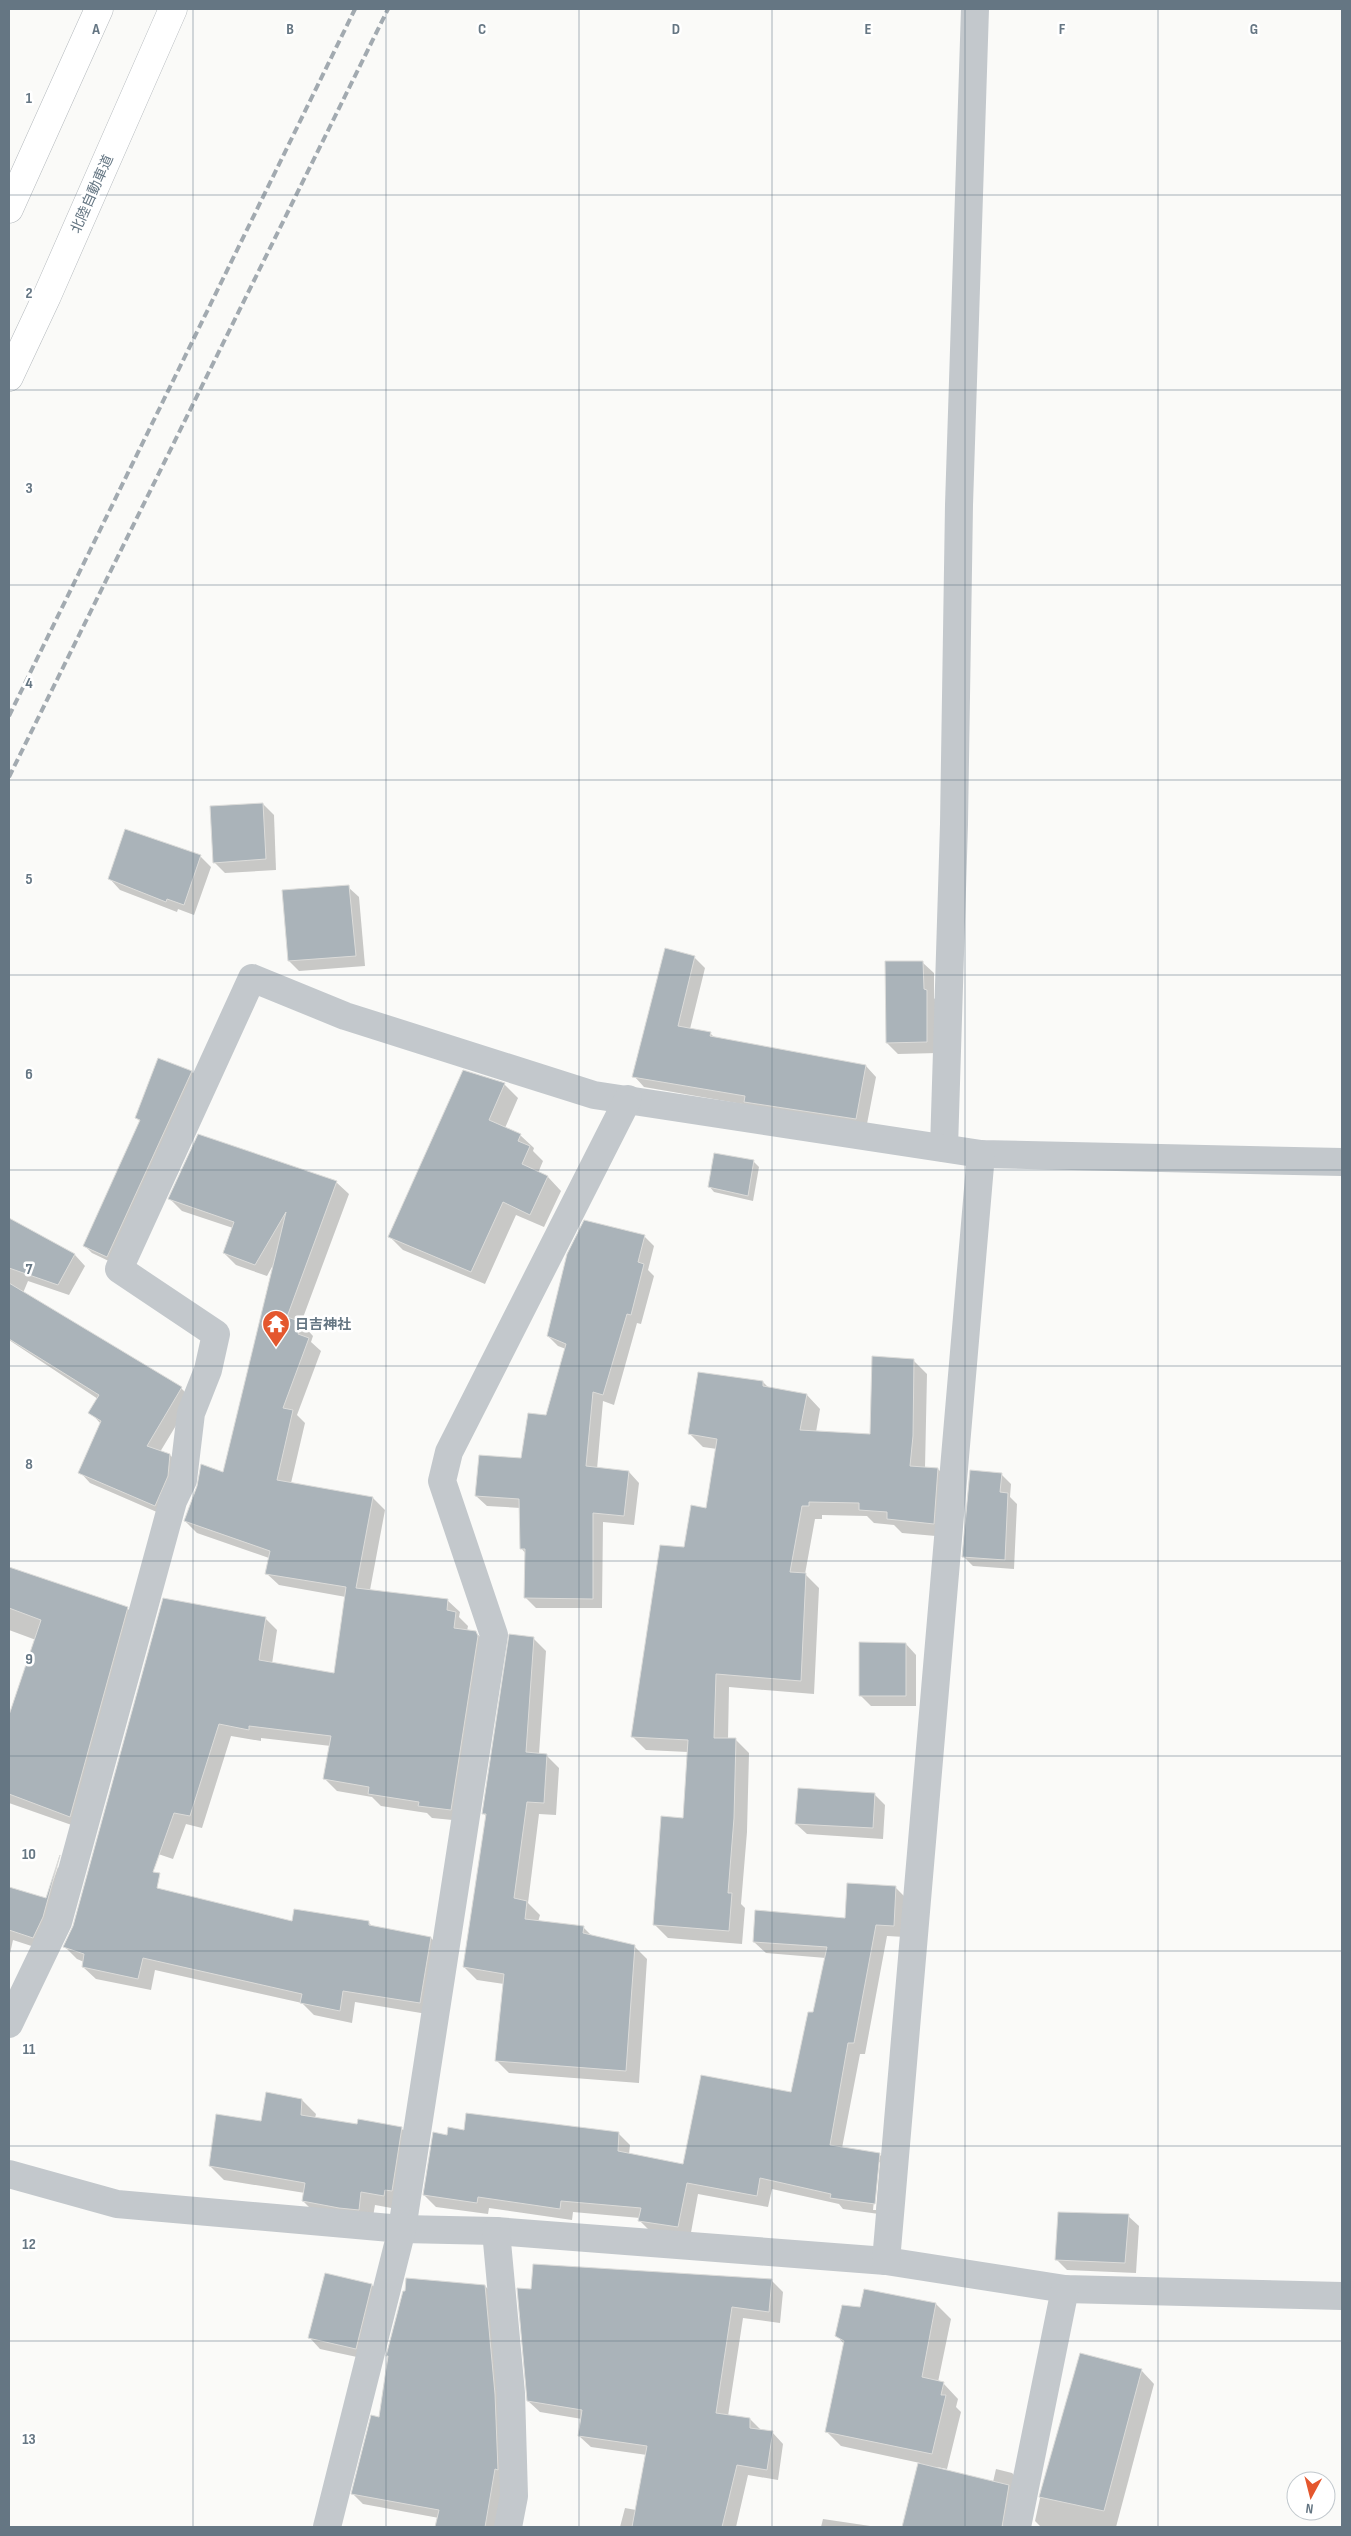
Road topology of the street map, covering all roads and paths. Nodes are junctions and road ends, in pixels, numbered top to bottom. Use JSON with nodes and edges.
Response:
{"nodes":[{"id":1,"x":99,"y":9,"type":"edge"},
{"id":2,"x":173,"y":9,"type":"edge"},
{"id":3,"x":975,"y":9,"type":"edge"},
{"id":4,"x":9,"y":209,"type":"edge"},
{"id":5,"x":9,"y":377,"type":"edge"},
{"id":6,"x":628,"y":1099,"type":"junction"},
{"id":7,"x":944,"y":1148,"type":"junction"},
{"id":8,"x":982,"y":1154,"type":"junction"},
{"id":9,"x":1342,"y":1162,"type":"edge"},
{"id":10,"x":9,"y":2024,"type":"edge"},
{"id":11,"x":9,"y":2174,"type":"edge"},
{"id":12,"x":402,"y":2229,"type":"junction"},
{"id":13,"x":496,"y":2231,"type":"junction"},
{"id":14,"x":886,"y":2261,"type":"junction"},
{"id":15,"x":1065,"y":2289,"type":"junction"},
{"id":16,"x":1342,"y":2296,"type":"edge"},
{"id":17,"x":327,"y":2527,"type":"edge"},
{"id":18,"x":508,"y":2527,"type":"edge"},
{"id":19,"x":1017,"y":2527,"type":"edge"}],
"edges":[{"from":1,"to":4,"type":"highway"},
{"from":2,"to":5,"type":"highway","name":"北陸自動車道"},
{"from":3,"to":7,"type":"street"},
{"from":6,"to":7,"type":"street"},
{"from":6,"to":10,"type":"street"},
{"from":6,"to":12,"type":"street"},
{"from":7,"to":8,"type":"street"},
{"from":8,"to":9,"type":"street"},
{"from":8,"to":14,"type":"street"},
{"from":11,"to":12,"type":"street"},
{"from":12,"to":13,"type":"street"},
{"from":12,"to":17,"type":"street"},
{"from":13,"to":14,"type":"street"},
{"from":13,"to":18,"type":"street"},
{"from":14,"to":15,"type":"street"},
{"from":15,"to":16,"type":"street"},
{"from":15,"to":19,"type":"street"}]}
